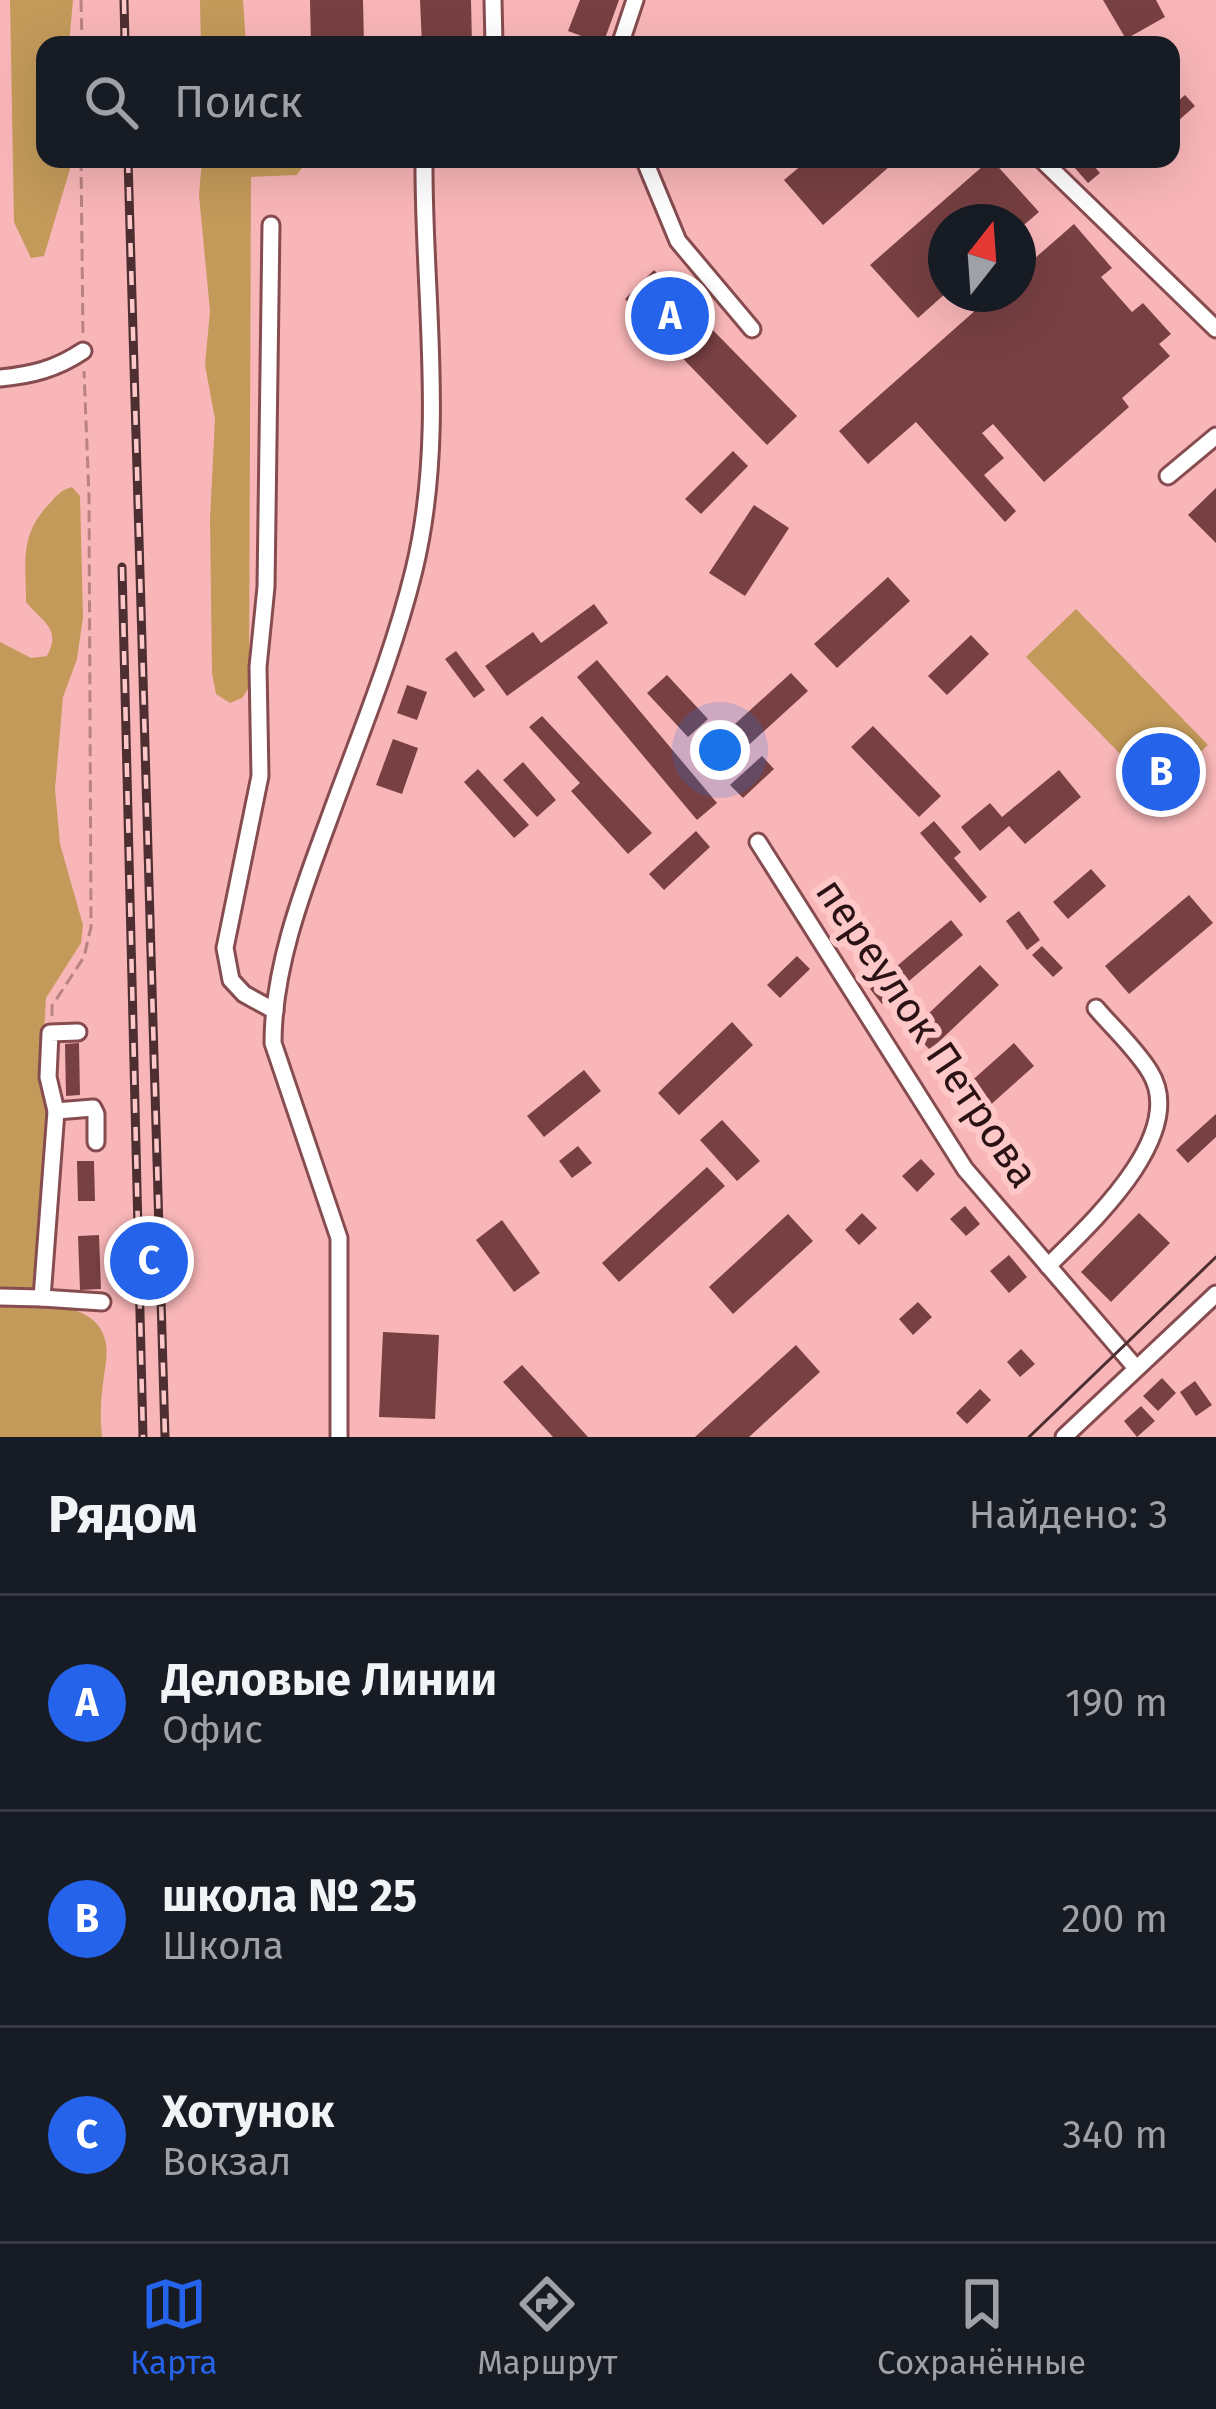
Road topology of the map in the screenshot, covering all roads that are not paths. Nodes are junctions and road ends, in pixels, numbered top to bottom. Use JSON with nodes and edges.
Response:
{"nodes":[{"id":1,"x":493,"y":0,"type":"edge"},
{"id":2,"x":635,"y":0,"type":"edge"},
{"id":3,"x":494,"y":36,"type":"edge"},
{"id":4,"x":623,"y":36,"type":"edge"},
{"id":5,"x":424,"y":168,"type":"edge"},
{"id":6,"x":648,"y":168,"type":"edge"},
{"id":7,"x":1051,"y":168,"type":"edge"},
{"id":8,"x":271,"y":225,"type":"dead end"},
{"id":9,"x":752,"y":329,"type":"dead end"},
{"id":10,"x":1216,"y":329,"type":"edge"},
{"id":11,"x":83,"y":351,"type":"road end"},
{"id":12,"x":0,"y":378,"type":"edge"},
{"id":13,"x":1216,"y":436,"type":"edge"},
{"id":14,"x":1168,"y":476,"type":"dead end"},
{"id":15,"x":758,"y":842,"type":"dead end"},
{"id":16,"x":1096,"y":1008,"type":"dead end"},
{"id":17,"x":275,"y":1011,"type":"junction"},
{"id":18,"x":78,"y":1032,"type":"dead end"},
{"id":19,"x":56,"y":1111,"type":"junction"},
{"id":20,"x":96,"y":1142,"type":"dead end"},
{"id":21,"x":1048,"y":1266,"type":"junction"},
{"id":22,"x":1216,"y":1294,"type":"edge"},
{"id":23,"x":0,"y":1297,"type":"edge"},
{"id":24,"x":42,"y":1298,"type":"junction"},
{"id":25,"x":102,"y":1302,"type":"dead end"},
{"id":26,"x":1136,"y":1368,"type":"junction"},
{"id":27,"x":339,"y":1437,"type":"edge"},
{"id":28,"x":1064,"y":1437,"type":"edge"}],
"edges":[{"from":1,"to":3,"type":"street"},
{"from":2,"to":4,"type":"street"},
{"from":5,"to":17,"type":"street"},
{"from":6,"to":9,"type":"street"},
{"from":7,"to":10,"type":"street"},
{"from":8,"to":17,"type":"street"},
{"from":11,"to":12,"type":"street"},
{"from":13,"to":14,"type":"street"},
{"from":15,"to":21,"type":"street","name":"переулок Петрова"},
{"from":16,"to":21,"type":"street"},
{"from":17,"to":27,"type":"street"},
{"from":18,"to":19,"type":"street"},
{"from":19,"to":20,"type":"street"},
{"from":19,"to":24,"type":"street"},
{"from":21,"to":26,"type":"street","name":"переулок Петрова"},
{"from":22,"to":26,"type":"street"},
{"from":23,"to":24,"type":"street"},
{"from":24,"to":25,"type":"street"},
{"from":26,"to":28,"type":"street"}]}
